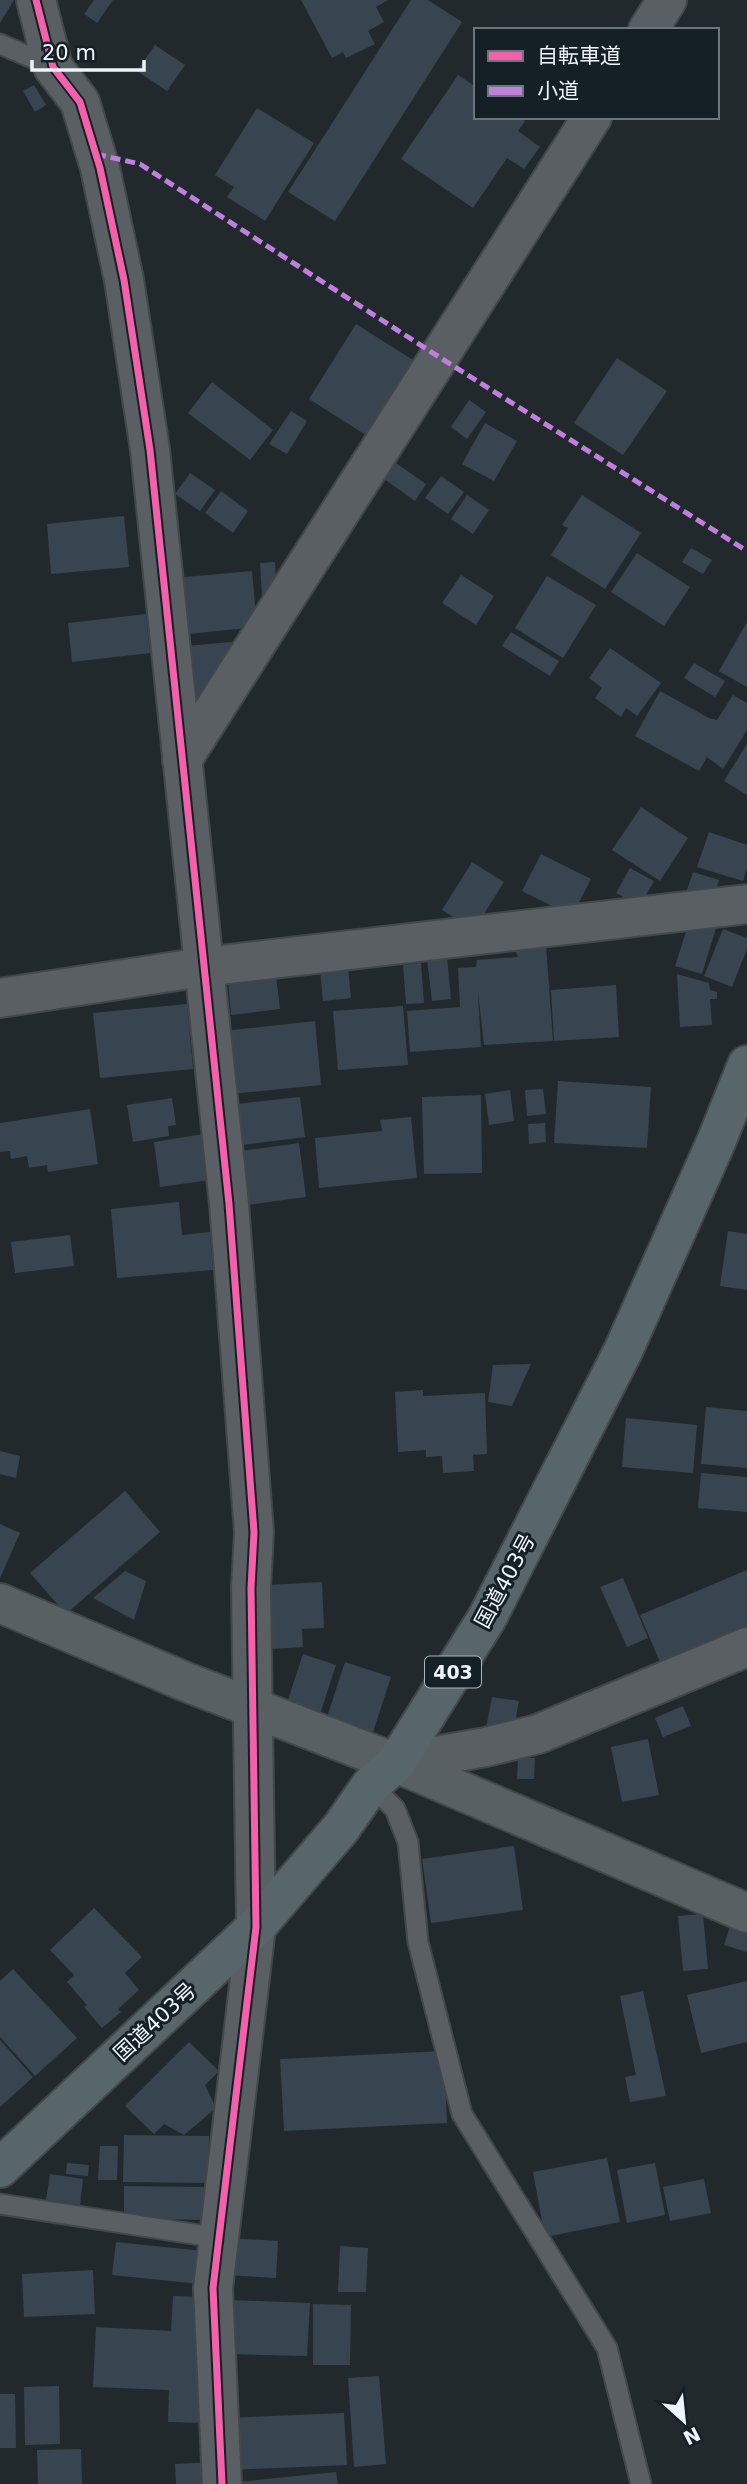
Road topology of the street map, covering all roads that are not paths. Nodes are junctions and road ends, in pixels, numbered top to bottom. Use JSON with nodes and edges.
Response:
{"nodes":[{"id":1,"x":36,"y":0,"type":"edge"},
{"id":2,"x":667,"y":0,"type":"edge"},
{"id":3,"x":649,"y":28,"type":"edge"},
{"id":4,"x":0,"y":44,"type":"edge"},
{"id":5,"x":53,"y":67,"type":"junction"},
{"id":6,"x":591,"y":119,"type":"edge"},
{"id":7,"x":182,"y":760,"type":"junction"},
{"id":8,"x":747,"y":904,"type":"edge"},
{"id":9,"x":203,"y":967,"type":"junction"},
{"id":10,"x":0,"y":998,"type":"edge"},
{"id":11,"x":747,"y":1065,"type":"edge"},
{"id":12,"x":0,"y":1603,"type":"edge"},
{"id":13,"x":747,"y":1647,"type":"edge"},
{"id":14,"x":255,"y":1709,"type":"junction"},
{"id":15,"x":384,"y":1774,"type":"junction"},
{"id":16,"x":747,"y":1913,"type":"edge"},
{"id":17,"x":256,"y":1927,"type":"junction"},
{"id":18,"x":0,"y":2168,"type":"edge"},
{"id":19,"x":0,"y":2204,"type":"edge"},
{"id":20,"x":219,"y":2238,"type":"junction"},
{"id":21,"x":222,"y":2484,"type":"edge"},
{"id":22,"x":641,"y":2484,"type":"edge"}],
"edges":[{"from":1,"to":5,"type":"street"},
{"from":2,"to":3,"type":"street"},
{"from":4,"to":5,"type":"lane"},
{"from":5,"to":7,"type":"street"},
{"from":6,"to":7,"type":"street"},
{"from":7,"to":9,"type":"street"},
{"from":8,"to":9,"type":"street"},
{"from":9,"to":10,"type":"street"},
{"from":9,"to":14,"type":"street"},
{"from":11,"to":15,"type":"highway","name":"国道403号","number":"403"},
{"from":12,"to":14,"type":"street"},
{"from":13,"to":15,"type":"street"},
{"from":14,"to":15,"type":"street"},
{"from":14,"to":17,"type":"street"},
{"from":15,"to":16,"type":"street"},
{"from":15,"to":17,"type":"highway","name":"国道403号","number":"403"},
{"from":15,"to":22,"type":"lane"},
{"from":17,"to":18,"type":"highway","name":"国道403号","number":"403"},
{"from":17,"to":20,"type":"street"},
{"from":19,"to":20,"type":"lane"},
{"from":20,"to":21,"type":"street"}]}
